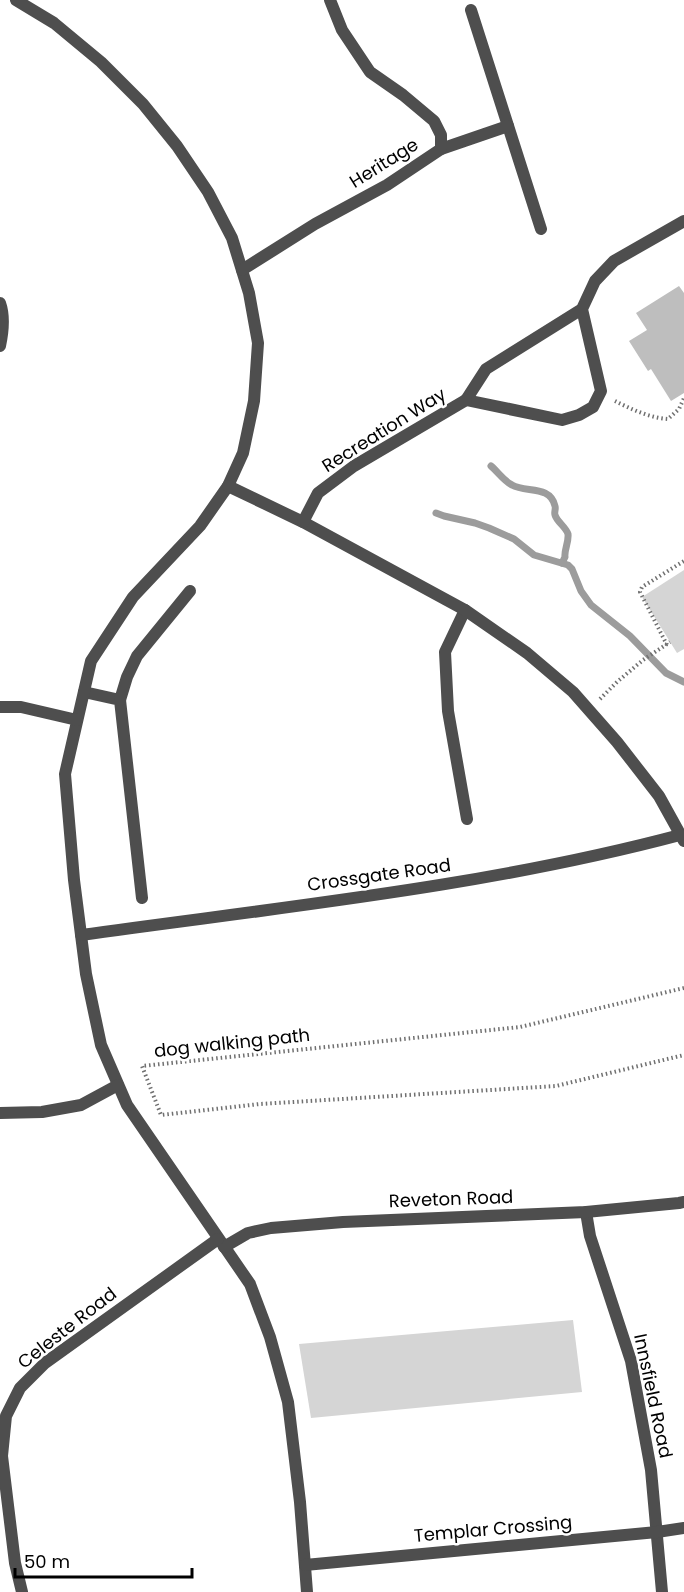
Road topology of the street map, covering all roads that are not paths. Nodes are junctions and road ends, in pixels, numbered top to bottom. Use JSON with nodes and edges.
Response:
{"nodes":[{"id":1,"x":16,"y":0,"type":"edge"},
{"id":2,"x":330,"y":0,"type":"edge"},
{"id":3,"x":471,"y":10,"type":"dead end"},
{"id":4,"x":508,"y":126,"type":"junction"},
{"id":5,"x":441,"y":149,"type":"junction"},
{"id":6,"x":684,"y":221,"type":"edge"},
{"id":7,"x":541,"y":229,"type":"dead end"},
{"id":8,"x":242,"y":270,"type":"junction"},
{"id":9,"x":0,"y":303,"type":"edge"},
{"id":10,"x":582,"y":309,"type":"junction"},
{"id":11,"x":0,"y":346,"type":"edge"},
{"id":12,"x":466,"y":400,"type":"junction"},
{"id":13,"x":228,"y":486,"type":"junction"},
{"id":14,"x":303,"y":522,"type":"junction"},
{"id":15,"x":190,"y":591,"type":"dead end"},
{"id":16,"x":465,"y":610,"type":"junction"},
{"id":17,"x":84,"y":692,"type":"junction"},
{"id":18,"x":120,"y":700,"type":"junction"},
{"id":19,"x":0,"y":707,"type":"edge"},
{"id":20,"x":77,"y":720,"type":"junction"},
{"id":21,"x":467,"y":819,"type":"dead end"},
{"id":22,"x":682,"y":839,"type":"edge"},
{"id":23,"x":142,"y":898,"type":"dead end"},
{"id":24,"x":81,"y":935,"type":"junction"},
{"id":25,"x":118,"y":1085,"type":"junction"},
{"id":26,"x":0,"y":1113,"type":"edge"},
{"id":27,"x":684,"y":1202,"type":"edge"},
{"id":28,"x":586,"y":1212,"type":"junction"},
{"id":29,"x":221,"y":1243,"type":"junction"},
{"id":30,"x":684,"y":1528,"type":"edge"},
{"id":31,"x":657,"y":1532,"type":"junction"},
{"id":32,"x":305,"y":1565,"type":"junction"},
{"id":33,"x":22,"y":1592,"type":"edge"},
{"id":34,"x":307,"y":1592,"type":"edge"},
{"id":35,"x":662,"y":1592,"type":"edge"}],
"edges":[{"from":1,"to":8,"type":"street"},
{"from":2,"to":5,"type":"street","name":"Heritage"},
{"from":3,"to":4,"type":"street"},
{"from":4,"to":5,"type":"street"},
{"from":4,"to":7,"type":"street"},
{"from":5,"to":8,"type":"street","name":"Heritage"},
{"from":6,"to":10,"type":"street"},
{"from":8,"to":13,"type":"street"},
{"from":9,"to":11,"type":"street"},
{"from":10,"to":12,"type":"street"},
{"from":10,"to":12,"type":"street"},
{"from":12,"to":14,"type":"street","name":"Recreation Way"},
{"from":13,"to":14,"type":"street"},
{"from":13,"to":17,"type":"street"},
{"from":14,"to":16,"type":"street"},
{"from":15,"to":18,"type":"street"},
{"from":16,"to":21,"type":"street"},
{"from":16,"to":22,"type":"street"},
{"from":17,"to":18,"type":"street"},
{"from":17,"to":20,"type":"street"},
{"from":18,"to":23,"type":"street"},
{"from":19,"to":20,"type":"street"},
{"from":20,"to":24,"type":"street"},
{"from":22,"to":24,"type":"street","name":"Crossgate Road"},
{"from":24,"to":25,"type":"street"},
{"from":25,"to":26,"type":"street"},
{"from":25,"to":29,"type":"street"},
{"from":27,"to":28,"type":"street","name":"Reveton Road"},
{"from":28,"to":29,"type":"street","name":"Reveton Road"},
{"from":28,"to":31,"type":"street","name":"Innsfield Road"},
{"from":29,"to":32,"type":"street"},
{"from":29,"to":33,"type":"street","name":"Celeste Road"},
{"from":30,"to":31,"type":"street","name":"Templar Crossing"},
{"from":31,"to":32,"type":"street","name":"Templar Crossing"},
{"from":31,"to":35,"type":"street","name":"Innsfield Road"},
{"from":32,"to":34,"type":"street"}]}
